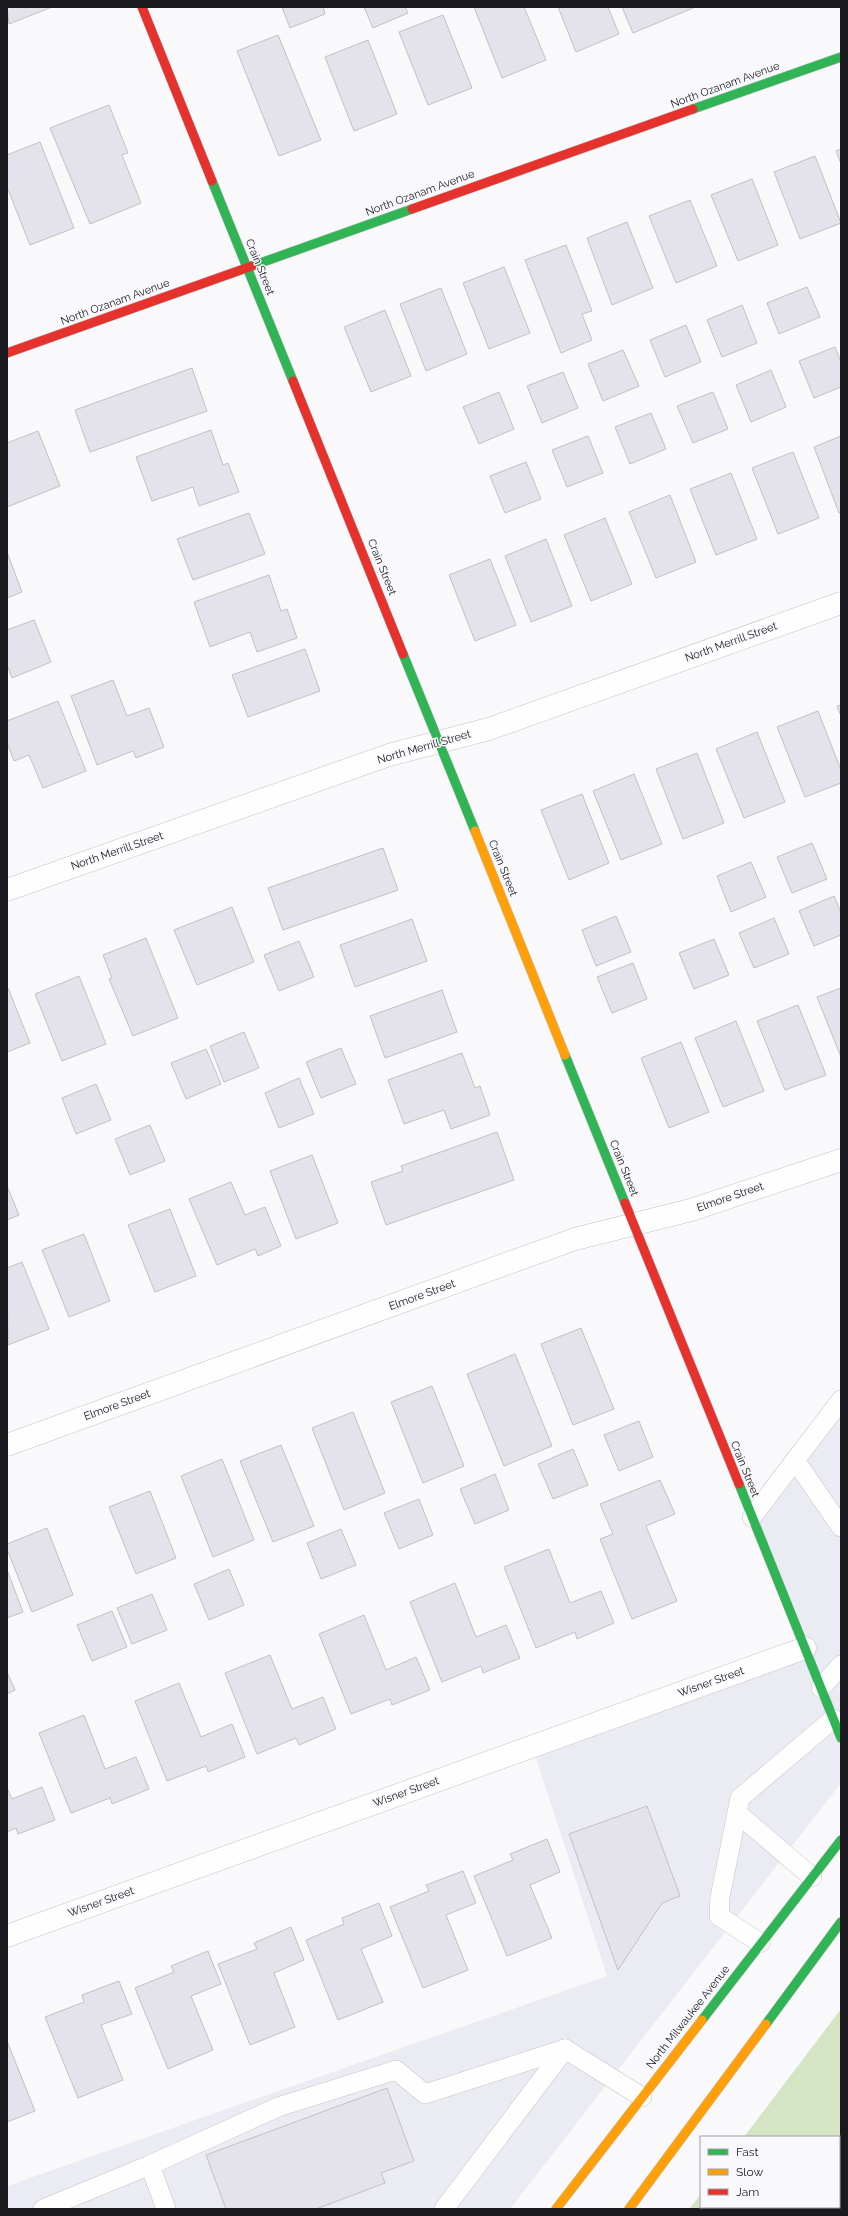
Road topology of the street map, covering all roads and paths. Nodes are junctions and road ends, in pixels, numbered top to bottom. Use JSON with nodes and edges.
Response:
{"nodes":[{"id":1,"x":142,"y":7,"type":"edge"},
{"id":2,"x":841,"y":57,"type":"edge"},
{"id":3,"x":247,"y":268,"type":"junction"},
{"id":4,"x":7,"y":353,"type":"edge"},
{"id":5,"x":841,"y":603,"type":"edge"},
{"id":6,"x":439,"y":742,"type":"junction"},
{"id":7,"x":7,"y":890,"type":"edge"},
{"id":8,"x":841,"y":1160,"type":"edge"},
{"id":9,"x":634,"y":1225,"type":"junction"},
{"id":10,"x":841,"y":1400,"type":"edge"},
{"id":11,"x":7,"y":1445,"type":"edge"},
{"id":12,"x":795,"y":1460,"type":"junction"},
{"id":13,"x":752,"y":1517,"type":"junction"},
{"id":14,"x":841,"y":1527,"type":"edge"},
{"id":15,"x":805,"y":1648,"type":"junction"},
{"id":16,"x":841,"y":1665,"type":"edge"},
{"id":17,"x":821,"y":1688,"type":"junction"},
{"id":18,"x":833,"y":1719,"type":"junction"},
{"id":19,"x":841,"y":1738,"type":"edge"},
{"id":20,"x":737,"y":1813,"type":"junction"},
{"id":21,"x":841,"y":1840,"type":"edge"},
{"id":22,"x":812,"y":1877,"type":"junction"},
{"id":23,"x":841,"y":1922,"type":"edge"},
{"id":24,"x":7,"y":1936,"type":"edge"},
{"id":25,"x":760,"y":1944,"type":"junction"},
{"id":26,"x":565,"y":2049,"type":"junction"},
{"id":27,"x":642,"y":2097,"type":"junction"},
{"id":28,"x":150,"y":2165,"type":"junction"},
{"id":29,"x":43,"y":2209,"type":"edge"},
{"id":30,"x":166,"y":2209,"type":"edge"},
{"id":31,"x":444,"y":2209,"type":"edge"},
{"id":32,"x":556,"y":2209,"type":"edge"},
{"id":33,"x":629,"y":2209,"type":"edge"}],
"edges":[{"from":1,"to":3,"type":"street","name":"Crain Street"},
{"from":2,"to":3,"type":"street","name":"North Ozanam Avenue"},
{"from":3,"to":4,"type":"street","name":"North Ozanam Avenue"},
{"from":3,"to":6,"type":"street","name":"Crain Street"},
{"from":5,"to":6,"type":"street","name":"North Merrill Street"},
{"from":6,"to":7,"type":"street","name":"North Merrill Street"},
{"from":6,"to":9,"type":"street","name":"Crain Street"},
{"from":8,"to":9,"type":"street","name":"Elmore Street"},
{"from":9,"to":11,"type":"street","name":"Elmore Street"},
{"from":9,"to":13,"type":"street","name":"Crain Street"},
{"from":10,"to":12,"type":"lane"},
{"from":12,"to":13,"type":"lane"},
{"from":12,"to":14,"type":"lane"},
{"from":13,"to":15,"type":"street","name":"Crain Street"},
{"from":15,"to":17,"type":"street","name":"Crain Street"},
{"from":15,"to":24,"type":"street","name":"Wisner Street"},
{"from":16,"to":17,"type":"lane"},
{"from":17,"to":18,"type":"street","name":"Crain Street"},
{"from":18,"to":19,"type":"street","name":"Crain Street"},
{"from":18,"to":20,"type":"lane"},
{"from":20,"to":22,"type":"lane"},
{"from":20,"to":25,"type":"lane"},
{"from":21,"to":22,"type":"street","name":"North Milwaukee Avenue"},
{"from":22,"to":25,"type":"street","name":"North Milwaukee Avenue"},
{"from":23,"to":33,"type":"street"},
{"from":25,"to":27,"type":"street","name":"North Milwaukee Avenue"},
{"from":26,"to":27,"type":"lane"},
{"from":26,"to":28,"type":"lane"},
{"from":26,"to":31,"type":"lane"},
{"from":27,"to":32,"type":"street","name":"North Milwaukee Avenue"},
{"from":28,"to":29,"type":"lane"},
{"from":28,"to":30,"type":"lane"}]}
